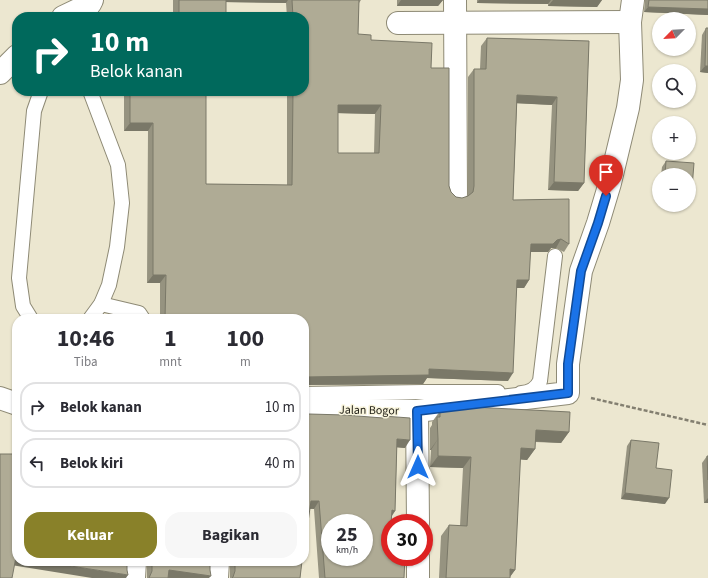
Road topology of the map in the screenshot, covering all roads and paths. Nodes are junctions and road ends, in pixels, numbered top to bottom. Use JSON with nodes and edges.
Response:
{"nodes":[{"id":1,"x":92,"y":0,"type":"edge"},
{"id":2,"x":456,"y":0,"type":"edge"},
{"id":3,"x":633,"y":0,"type":"edge"},
{"id":4,"x":73,"y":12,"type":"edge"},
{"id":5,"x":630,"y":22,"type":"junction"},
{"id":6,"x":398,"y":23,"type":"dead end"},
{"id":7,"x":456,"y":24,"type":"junction"},
{"id":8,"x":12,"y":61,"type":"edge"},
{"id":9,"x":0,"y":73,"type":"edge"},
{"id":10,"x":39,"y":96,"type":"edge"},
{"id":11,"x":92,"y":96,"type":"edge"},
{"id":12,"x":456,"y":194,"type":"dead end"},
{"id":13,"x":555,"y":256,"type":"edge"},
{"id":14,"x":101,"y":304,"type":"junction"},
{"id":15,"x":28,"y":314,"type":"edge"},
{"id":16,"x":94,"y":314,"type":"edge"},
{"id":17,"x":139,"y":314,"type":"edge"},
{"id":18,"x":568,"y":393,"type":"junction"},
{"id":19,"x":309,"y":394,"type":"edge"},
{"id":20,"x":0,"y":398,"type":"edge"},
{"id":21,"x":12,"y":402,"type":"edge"},
{"id":22,"x":309,"y":409,"type":"edge"},
{"id":23,"x":417,"y":411,"type":"junction"},
{"id":24,"x":708,"y":425,"type":"edge"},
{"id":25,"x":418,"y":514,"type":"edge"},
{"id":26,"x":135,"y":566,"type":"edge"},
{"id":27,"x":218,"y":566,"type":"edge"},
{"id":28,"x":418,"y":566,"type":"edge"},
{"id":29,"x":134,"y":578,"type":"edge"},
{"id":30,"x":217,"y":578,"type":"edge"},
{"id":31,"x":418,"y":578,"type":"edge"}],
"edges":[{"from":1,"to":4,"type":"street"},
{"from":2,"to":7,"type":"street"},
{"from":3,"to":5,"type":"street"},
{"from":5,"to":7,"type":"street"},
{"from":5,"to":18,"type":"street"},
{"from":6,"to":7,"type":"street"},
{"from":7,"to":12,"type":"street"},
{"from":8,"to":9,"type":"street"},
{"from":10,"to":15,"type":"lane"},
{"from":11,"to":14,"type":"lane"},
{"from":13,"to":19,"type":"lane"},
{"from":14,"to":16,"type":"lane"},
{"from":14,"to":17,"type":"lane"},
{"from":18,"to":23,"type":"street","name":"Jalan Bogor"},
{"from":18,"to":24,"type":"path"},
{"from":20,"to":21,"type":"street"},
{"from":22,"to":23,"type":"street","name":"Jalan Bogor"},
{"from":23,"to":25,"type":"street"},
{"from":26,"to":29,"type":"street"},
{"from":27,"to":30,"type":"street"},
{"from":28,"to":31,"type":"street"}]}
